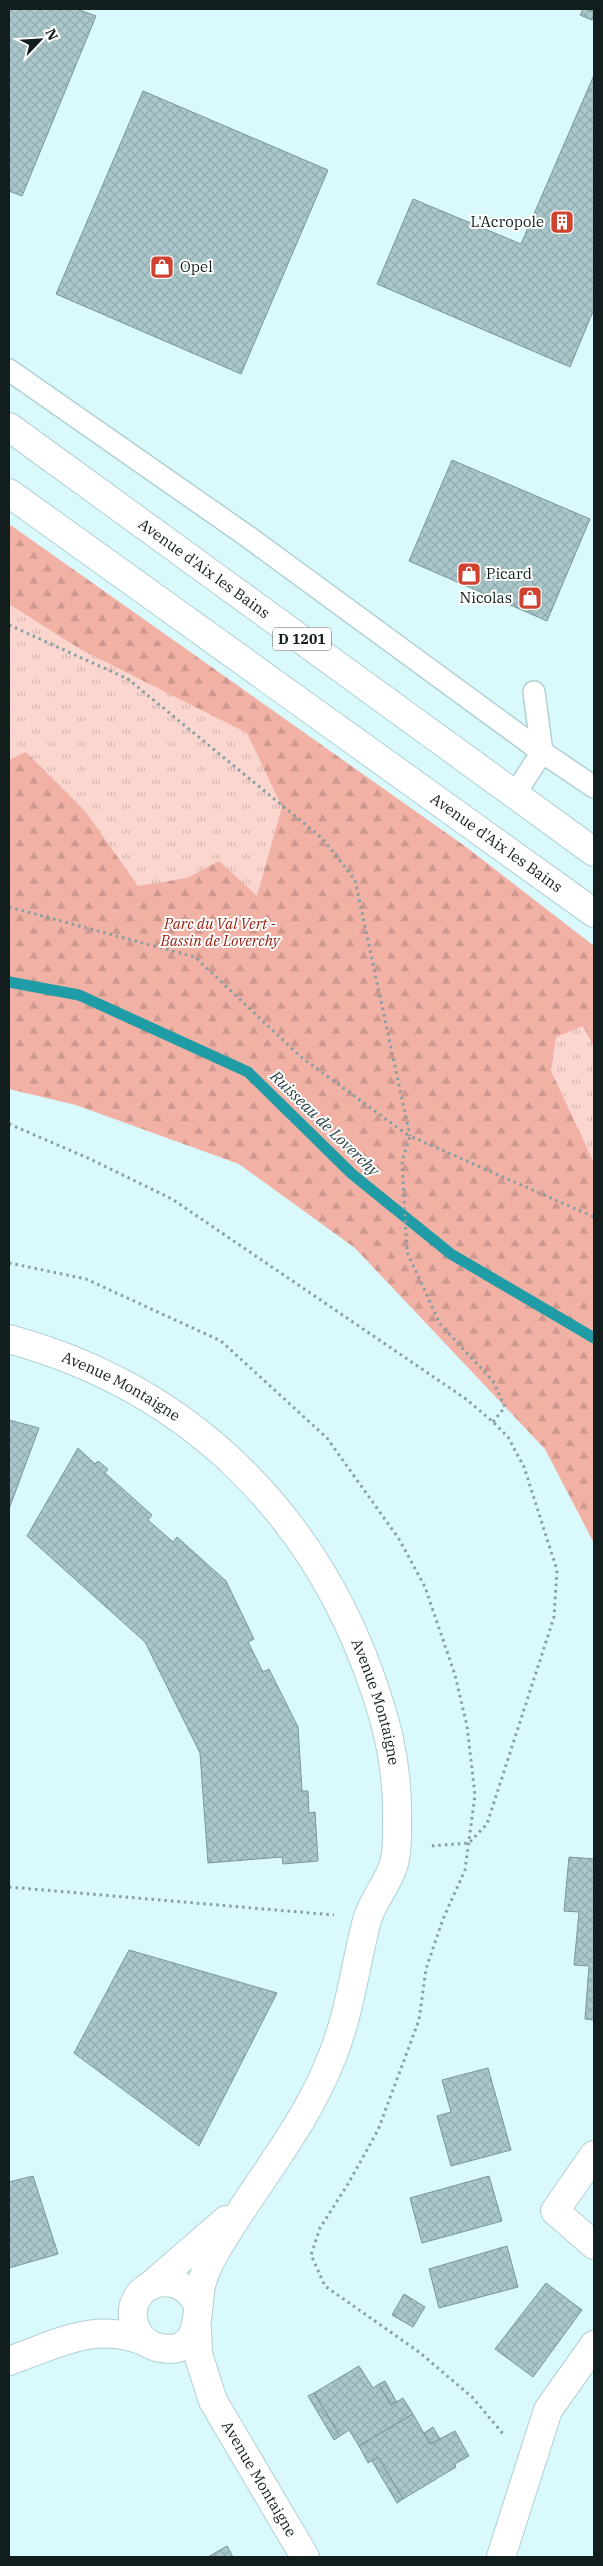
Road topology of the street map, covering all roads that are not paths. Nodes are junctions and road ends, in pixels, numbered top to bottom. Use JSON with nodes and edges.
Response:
{"nodes":[{"id":1,"x":9,"y":370,"type":"edge"},
{"id":2,"x":9,"y":427,"type":"edge"},
{"id":3,"x":9,"y":493,"type":"edge"},
{"id":4,"x":534,"y":692,"type":"dead end"},
{"id":5,"x":542,"y":752,"type":"junction"},
{"id":6,"x":594,"y":787,"type":"edge"},
{"id":7,"x":515,"y":794,"type":"junction"},
{"id":8,"x":594,"y":852,"type":"edge"},
{"id":9,"x":594,"y":913,"type":"edge"},
{"id":10,"x":9,"y":1339,"type":"edge"},
{"id":11,"x":594,"y":2156,"type":"edge"},
{"id":12,"x":242,"y":2206,"type":"junction"},
{"id":13,"x":594,"y":2245,"type":"edge"},
{"id":14,"x":147,"y":2288,"type":"junction"},
{"id":15,"x":197,"y":2317,"type":"junction"},
{"id":16,"x":64,"y":2341,"type":"junction"},
{"id":17,"x":153,"y":2345,"type":"junction"},
{"id":18,"x":594,"y":2346,"type":"edge"},
{"id":19,"x":9,"y":2361,"type":"edge"},
{"id":20,"x":213,"y":2401,"type":"junction"},
{"id":21,"x":305,"y":2557,"type":"edge"},
{"id":22,"x":501,"y":2557,"type":"edge"}],
"edges":[{"from":1,"to":5,"type":"lane"},
{"from":2,"to":7,"type":"street","name":"Avenue d'Aix les Bains","number":"D 1201"},
{"from":3,"to":9,"type":"street","name":"Avenue d'Aix les Bains"},
{"from":4,"to":5,"type":"lane"},
{"from":5,"to":6,"type":"lane"},
{"from":5,"to":7,"type":"lane"},
{"from":7,"to":8,"type":"street","name":"Avenue d'Aix les Bains","number":"D 1201"},
{"from":10,"to":12,"type":"street","name":"Avenue Montaigne"},
{"from":11,"to":13,"type":"street"},
{"from":12,"to":14,"type":"street","name":"Avenue Montaigne"},
{"from":12,"to":15,"type":"street","name":"Avenue Montaigne"},
{"from":14,"to":15,"type":"street","name":"Avenue Montaigne"},
{"from":14,"to":16,"type":"street","name":"Avenue Montaigne"},
{"from":14,"to":17,"type":"street","name":"Avenue Montaigne"},
{"from":15,"to":17,"type":"street","name":"Avenue Montaigne"},
{"from":15,"to":20,"type":"street","name":"Avenue Montaigne"},
{"from":16,"to":17,"type":"street","name":"Avenue Montaigne"},
{"from":16,"to":19,"type":"street","name":"Avenue Montaigne"},
{"from":17,"to":20,"type":"street","name":"Avenue Montaigne"},
{"from":18,"to":22,"type":"street"},
{"from":20,"to":21,"type":"street","name":"Avenue Montaigne"}]}
